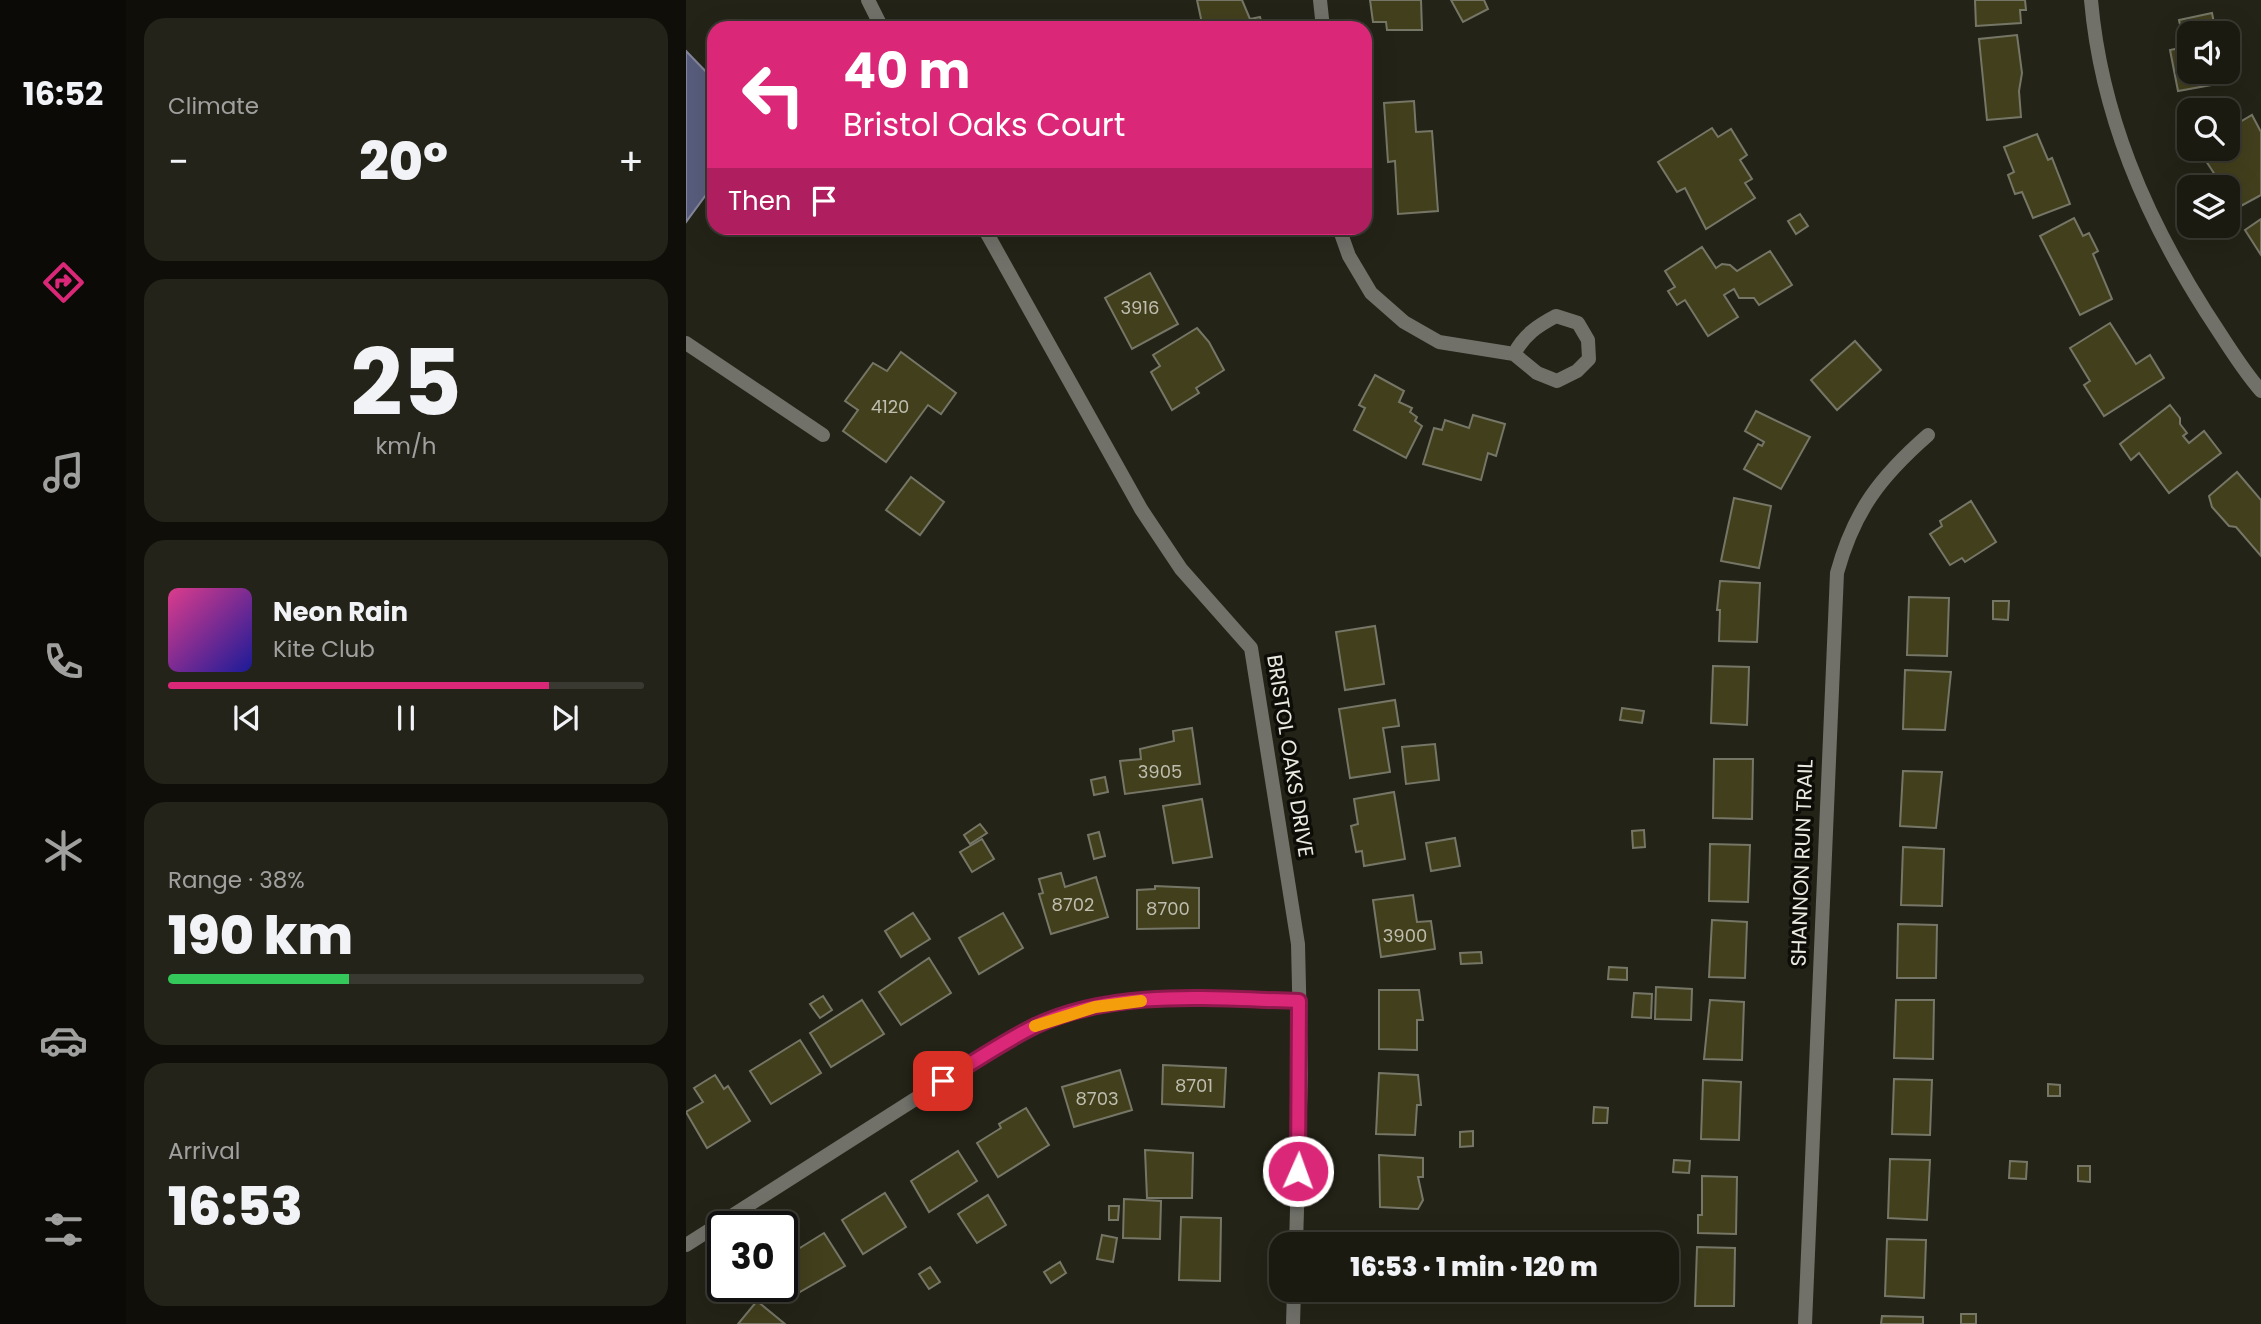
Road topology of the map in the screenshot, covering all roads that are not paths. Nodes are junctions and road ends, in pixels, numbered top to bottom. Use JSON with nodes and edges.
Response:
{"nodes":[{"id":1,"x":868,"y":0,"type":"edge"},
{"id":2,"x":1320,"y":0,"type":"edge"},
{"id":3,"x":2091,"y":0,"type":"edge"},
{"id":4,"x":878,"y":21,"type":"edge"},
{"id":5,"x":1322,"y":21,"type":"edge"},
{"id":6,"x":988,"y":235,"type":"edge"},
{"id":7,"x":1342,"y":235,"type":"edge"},
{"id":8,"x":686,"y":342,"type":"edge"},
{"id":9,"x":1514,"y":354,"type":"junction"},
{"id":10,"x":2261,"y":391,"type":"edge"},
{"id":11,"x":823,"y":435,"type":"dead end"},
{"id":12,"x":1928,"y":435,"type":"dead end"},
{"id":13,"x":1299,"y":1001,"type":"junction"},
{"id":14,"x":1296,"y":1232,"type":"edge"},
{"id":15,"x":686,"y":1245,"type":"edge"},
{"id":16,"x":1294,"y":1302,"type":"edge"},
{"id":17,"x":1293,"y":1324,"type":"edge"},
{"id":18,"x":1805,"y":1324,"type":"edge"}],
"edges":[{"from":1,"to":4,"type":"street"},
{"from":2,"to":5,"type":"street"},
{"from":3,"to":10,"type":"street"},
{"from":6,"to":13,"type":"street","name":"BRISTOL OAKS DRIVE"},
{"from":7,"to":9,"type":"street"},
{"from":8,"to":11,"type":"street"},
{"from":9,"to":9,"type":"street"},
{"from":12,"to":18,"type":"street","name":"SHANNON RUN TRAIL"},
{"from":13,"to":14,"type":"street","name":"BRISTOL OAKS DRIVE"},
{"from":13,"to":15,"type":"street"},
{"from":16,"to":17,"type":"street"}]}
